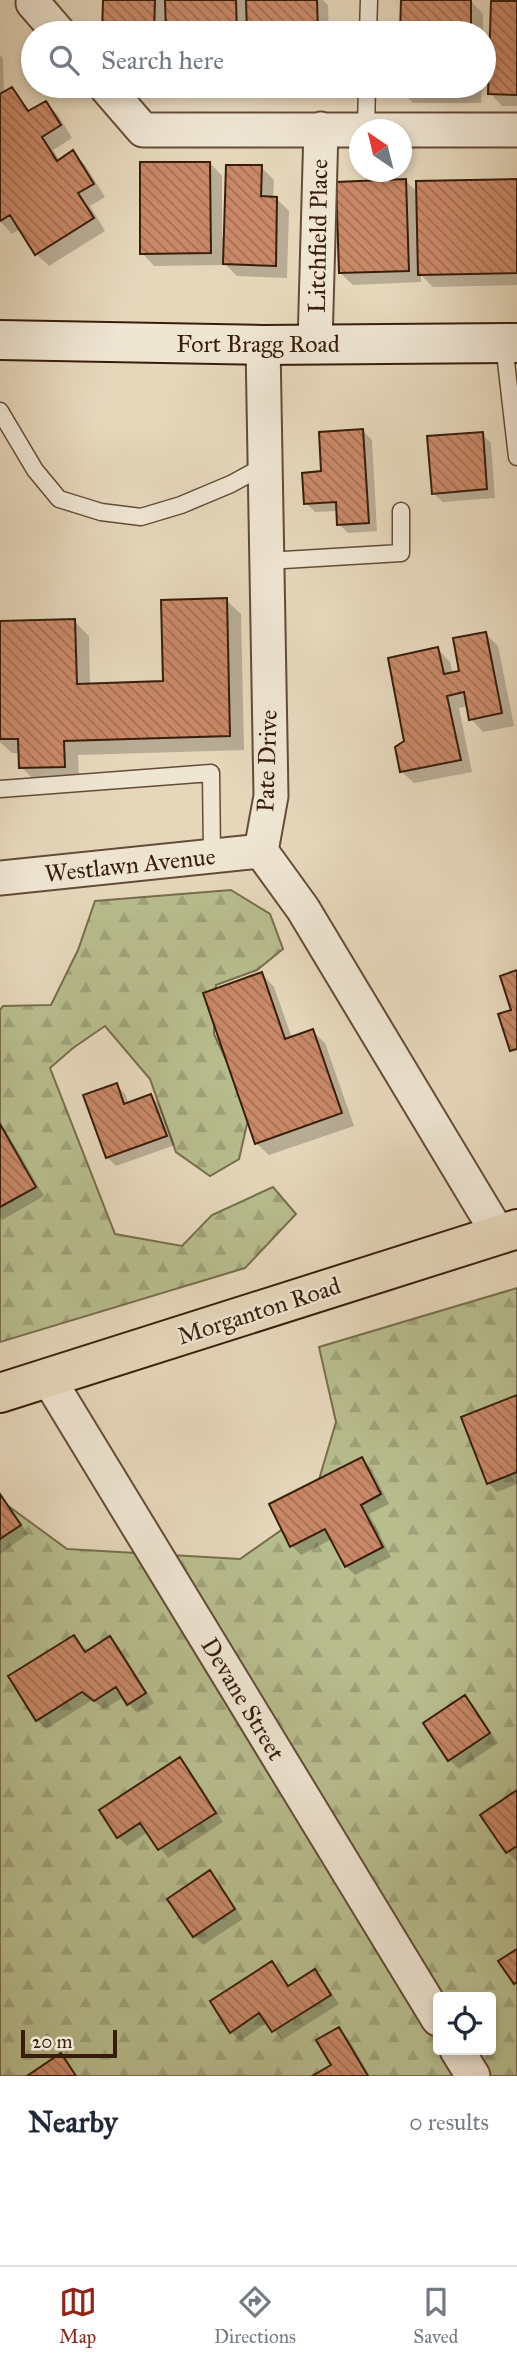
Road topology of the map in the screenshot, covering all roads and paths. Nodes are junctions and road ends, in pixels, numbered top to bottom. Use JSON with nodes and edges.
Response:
{"nodes":[{"id":1,"x":369,"y":0,"type":"edge"},
{"id":2,"x":33,"y":3,"type":"dead end"},
{"id":3,"x":49,"y":21,"type":"edge"},
{"id":4,"x":368,"y":21,"type":"edge"},
{"id":5,"x":115,"y":98,"type":"edge"},
{"id":6,"x":367,"y":98,"type":"edge"},
{"id":7,"x":366,"y":119,"type":"edge"},
{"id":8,"x":321,"y":128,"type":"junction"},
{"id":9,"x":349,"y":129,"type":"edge"},
{"id":10,"x":412,"y":129,"type":"edge"},
{"id":11,"x":517,"y":130,"type":"edge"},
{"id":12,"x":0,"y":340,"type":"edge"},
{"id":13,"x":315,"y":344,"type":"junction"},
{"id":14,"x":511,"y":344,"type":"edge"},
{"id":15,"x":263,"y":345,"type":"junction"},
{"id":16,"x":0,"y":411,"type":"edge"},
{"id":17,"x":517,"y":457,"type":"edge"},
{"id":18,"x":266,"y":465,"type":"junction"},
{"id":19,"x":401,"y":511,"type":"dead end"},
{"id":20,"x":267,"y":561,"type":"junction"},
{"id":21,"x":0,"y":789,"type":"edge"},
{"id":22,"x":261,"y":851,"type":"junction"},
{"id":23,"x":212,"y":856,"type":"junction"},
{"id":24,"x":0,"y":878,"type":"edge"},
{"id":25,"x":508,"y":1232,"type":"edge"},
{"id":26,"x":48,"y":1378,"type":"junction"},
{"id":27,"x":0,"y":1393,"type":"edge"},
{"id":28,"x":433,"y":2011,"type":"edge"},
{"id":29,"x":460,"y":2055,"type":"edge"},
{"id":30,"x":473,"y":2076,"type":"edge"}],
"edges":[{"from":1,"to":4,"type":"lane"},
{"from":2,"to":3,"type":"street"},
{"from":5,"to":8,"type":"street","name":"Litchfield Place"},
{"from":6,"to":7,"type":"lane"},
{"from":8,"to":9,"type":"street","name":"Litchfield Place"},
{"from":8,"to":13,"type":"street","name":"Litchfield Place"},
{"from":10,"to":11,"type":"street","name":"Litchfield Place"},
{"from":12,"to":15,"type":"main road","name":"Fort Bragg Road"},
{"from":13,"to":14,"type":"main road","name":"Fort Bragg Road"},
{"from":13,"to":15,"type":"main road","name":"Fort Bragg Road"},
{"from":14,"to":17,"type":"lane"},
{"from":15,"to":18,"type":"street","name":"Pate Drive"},
{"from":16,"to":18,"type":"lane"},
{"from":18,"to":20,"type":"street","name":"Pate Drive"},
{"from":19,"to":20,"type":"lane"},
{"from":20,"to":22,"type":"street","name":"Pate Drive"},
{"from":21,"to":23,"type":"lane"},
{"from":22,"to":23,"type":"street","name":"Westlawn Avenue"},
{"from":22,"to":25,"type":"street"},
{"from":23,"to":24,"type":"street","name":"Westlawn Avenue"},
{"from":25,"to":26,"type":"main road","name":"Morganton Road"},
{"from":26,"to":27,"type":"main road","name":"Morganton Road"},
{"from":26,"to":28,"type":"street","name":"Devane Street"},
{"from":29,"to":30,"type":"street"}]}
